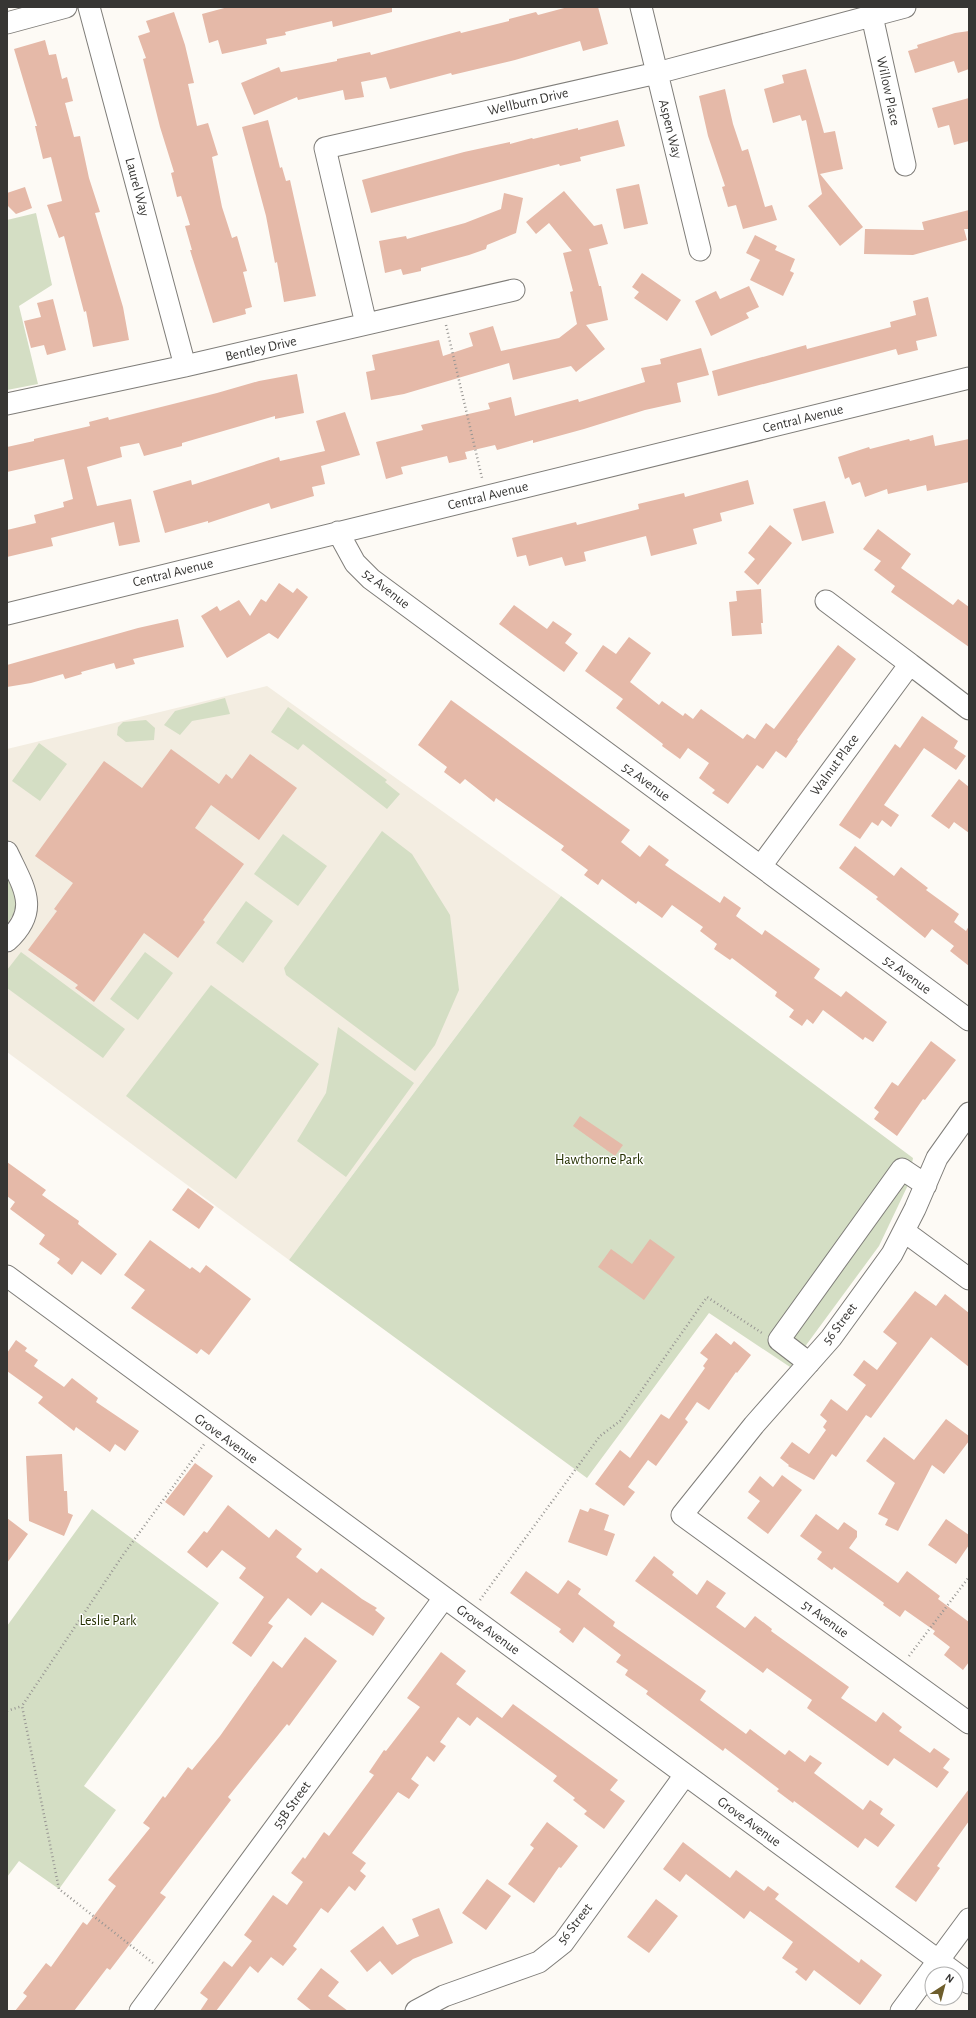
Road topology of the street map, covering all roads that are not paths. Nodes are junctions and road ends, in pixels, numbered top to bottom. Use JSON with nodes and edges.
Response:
{"nodes":[{"id":1,"x":66,"y":7,"type":"edge"},
{"id":2,"x":89,"y":7,"type":"edge"},
{"id":3,"x":641,"y":7,"type":"edge"},
{"id":4,"x":905,"y":7,"type":"edge"},
{"id":5,"x":872,"y":16,"type":"junction"},
{"id":6,"x":7,"y":23,"type":"edge"},
{"id":7,"x":657,"y":73,"type":"junction"},
{"id":8,"x":904,"y":165,"type":"dead end"},
{"id":9,"x":700,"y":250,"type":"dead end"},
{"id":10,"x":514,"y":290,"type":"dead end"},
{"id":11,"x":366,"y":324,"type":"junction"},
{"id":12,"x":185,"y":366,"type":"junction"},
{"id":13,"x":969,"y":378,"type":"edge"},
{"id":14,"x":7,"y":404,"type":"edge"},
{"id":15,"x":338,"y":532,"type":"junction"},
{"id":16,"x":826,"y":601,"type":"dead end"},
{"id":17,"x":7,"y":614,"type":"edge"},
{"id":18,"x":910,"y":664,"type":"junction"},
{"id":19,"x":969,"y":709,"type":"edge"},
{"id":20,"x":7,"y":852,"type":"edge"},
{"id":21,"x":760,"y":866,"type":"junction"},
{"id":22,"x":7,"y":941,"type":"edge"},
{"id":23,"x":969,"y":1020,"type":"edge"},
{"id":24,"x":969,"y":1113,"type":"edge"},
{"id":25,"x":926,"y":1185,"type":"junction"},
{"id":26,"x":905,"y":1232,"type":"junction"},
{"id":27,"x":7,"y":1276,"type":"edge"},
{"id":28,"x":969,"y":1279,"type":"edge"},
{"id":29,"x":809,"y":1363,"type":"junction"},
{"id":30,"x":682,"y":1515,"type":"joint"},
{"id":31,"x":444,"y":1598,"type":"junction"},
{"id":32,"x":969,"y":1723,"type":"edge"},
{"id":33,"x":685,"y":1775,"type":"junction"},
{"id":34,"x":969,"y":1919,"type":"edge"},
{"id":35,"x":938,"y":1961,"type":"junction"},
{"id":36,"x":969,"y":1983,"type":"edge"},
{"id":37,"x":140,"y":2011,"type":"edge"},
{"id":38,"x":416,"y":2011,"type":"edge"},
{"id":39,"x":901,"y":2011,"type":"edge"}],
"edges":[{"from":1,"to":6,"type":"street"},
{"from":2,"to":12,"type":"street","name":"Laurel Way"},
{"from":3,"to":7,"type":"street","name":"Aspen Way"},
{"from":4,"to":5,"type":"street","name":"Wellburn Drive"},
{"from":5,"to":7,"type":"street","name":"Wellburn Drive"},
{"from":5,"to":8,"type":"street","name":"Willow Place"},
{"from":7,"to":9,"type":"street","name":"Aspen Way"},
{"from":7,"to":11,"type":"street","name":"Wellburn Drive"},
{"from":10,"to":11,"type":"street","name":"Bentley Drive"},
{"from":11,"to":12,"type":"street","name":"Bentley Drive"},
{"from":12,"to":14,"type":"street","name":"Bentley Drive"},
{"from":13,"to":15,"type":"street","name":"Central Avenue"},
{"from":15,"to":17,"type":"street","name":"Central Avenue"},
{"from":15,"to":21,"type":"street","name":"52 Avenue"},
{"from":16,"to":18,"type":"street"},
{"from":18,"to":19,"type":"street"},
{"from":18,"to":21,"type":"street","name":"Walnut Place"},
{"from":20,"to":22,"type":"street"},
{"from":21,"to":23,"type":"street","name":"52 Avenue"},
{"from":24,"to":25,"type":"street","name":"56 Street"},
{"from":25,"to":26,"type":"street","name":"56 Street"},
{"from":25,"to":29,"type":"street"},
{"from":26,"to":28,"type":"street"},
{"from":26,"to":29,"type":"street","name":"56 Street"},
{"from":27,"to":31,"type":"street","name":"Grove Avenue"},
{"from":29,"to":30,"type":"street","name":"56 Street"},
{"from":30,"to":32,"type":"street","name":"51 Avenue"},
{"from":31,"to":33,"type":"street","name":"Grove Avenue"},
{"from":31,"to":37,"type":"street","name":"55B Street"},
{"from":33,"to":35,"type":"street","name":"Grove Avenue"},
{"from":33,"to":38,"type":"street","name":"56 Street"},
{"from":34,"to":35,"type":"street"},
{"from":35,"to":36,"type":"street","name":"Grove Avenue"},
{"from":35,"to":39,"type":"street"}]}
